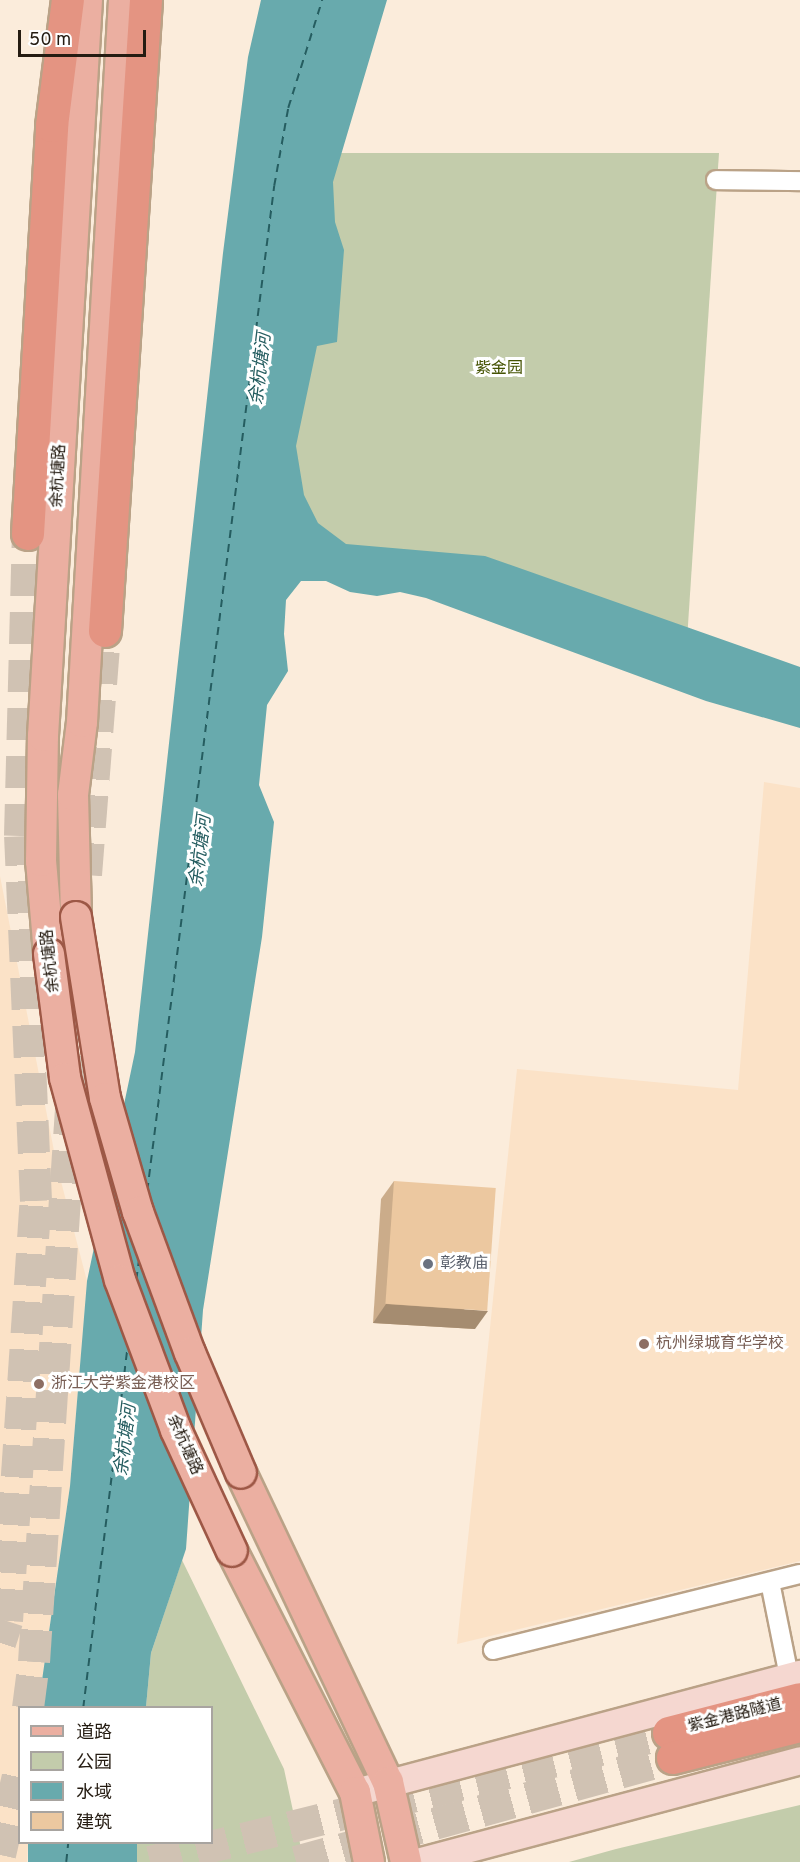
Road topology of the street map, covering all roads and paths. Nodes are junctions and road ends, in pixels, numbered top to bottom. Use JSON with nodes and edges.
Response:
{"nodes":[{"id":1,"x":68,"y":0,"type":"edge"},
{"id":2,"x":87,"y":0,"type":"edge"},
{"id":3,"x":124,"y":0,"type":"edge"},
{"id":4,"x":146,"y":0,"type":"edge"},
{"id":5,"x":716,"y":180,"type":"dead end"},
{"id":6,"x":800,"y":181,"type":"edge"},
{"id":7,"x":28,"y":534,"type":"tunnel mouth"},
{"id":8,"x":105,"y":631,"type":"tunnel mouth"},
{"id":9,"x":800,"y":1574,"type":"edge"},
{"id":10,"x":770,"y":1582,"type":"junction"},
{"id":11,"x":493,"y":1650,"type":"dead end"},
{"id":12,"x":796,"y":1683,"type":"edge"},
{"id":13,"x":800,"y":1726,"type":"edge"},
{"id":14,"x":800,"y":1760,"type":"edge"},
{"id":15,"x":388,"y":1782,"type":"junction"},
{"id":16,"x":355,"y":1792,"type":"junction"},
{"id":17,"x":369,"y":1862,"type":"edge"},
{"id":18,"x":406,"y":1862,"type":"edge"},
{"id":19,"x":417,"y":1862,"type":"edge"}],
"edges":[{"from":1,"to":7,"type":"highway"},
{"from":2,"to":16,"type":"main road","name":"余杭塘路","bridge":true},
{"from":3,"to":15,"type":"main road","name":"余杭塘路","bridge":true},
{"from":4,"to":8,"type":"highway"},
{"from":5,"to":6,"type":"street"},
{"from":9,"to":10,"type":"street"},
{"from":10,"to":11,"type":"street"},
{"from":10,"to":12,"type":"street"},
{"from":12,"to":13,"type":"highway","name":"紫金港路隧道"},
{"from":12,"to":15,"type":"main road"},
{"from":14,"to":19,"type":"main road"},
{"from":15,"to":16,"type":"main road"},
{"from":15,"to":18,"type":"main road","name":"余杭塘路"},
{"from":16,"to":17,"type":"main road","name":"余杭塘路"}]}
